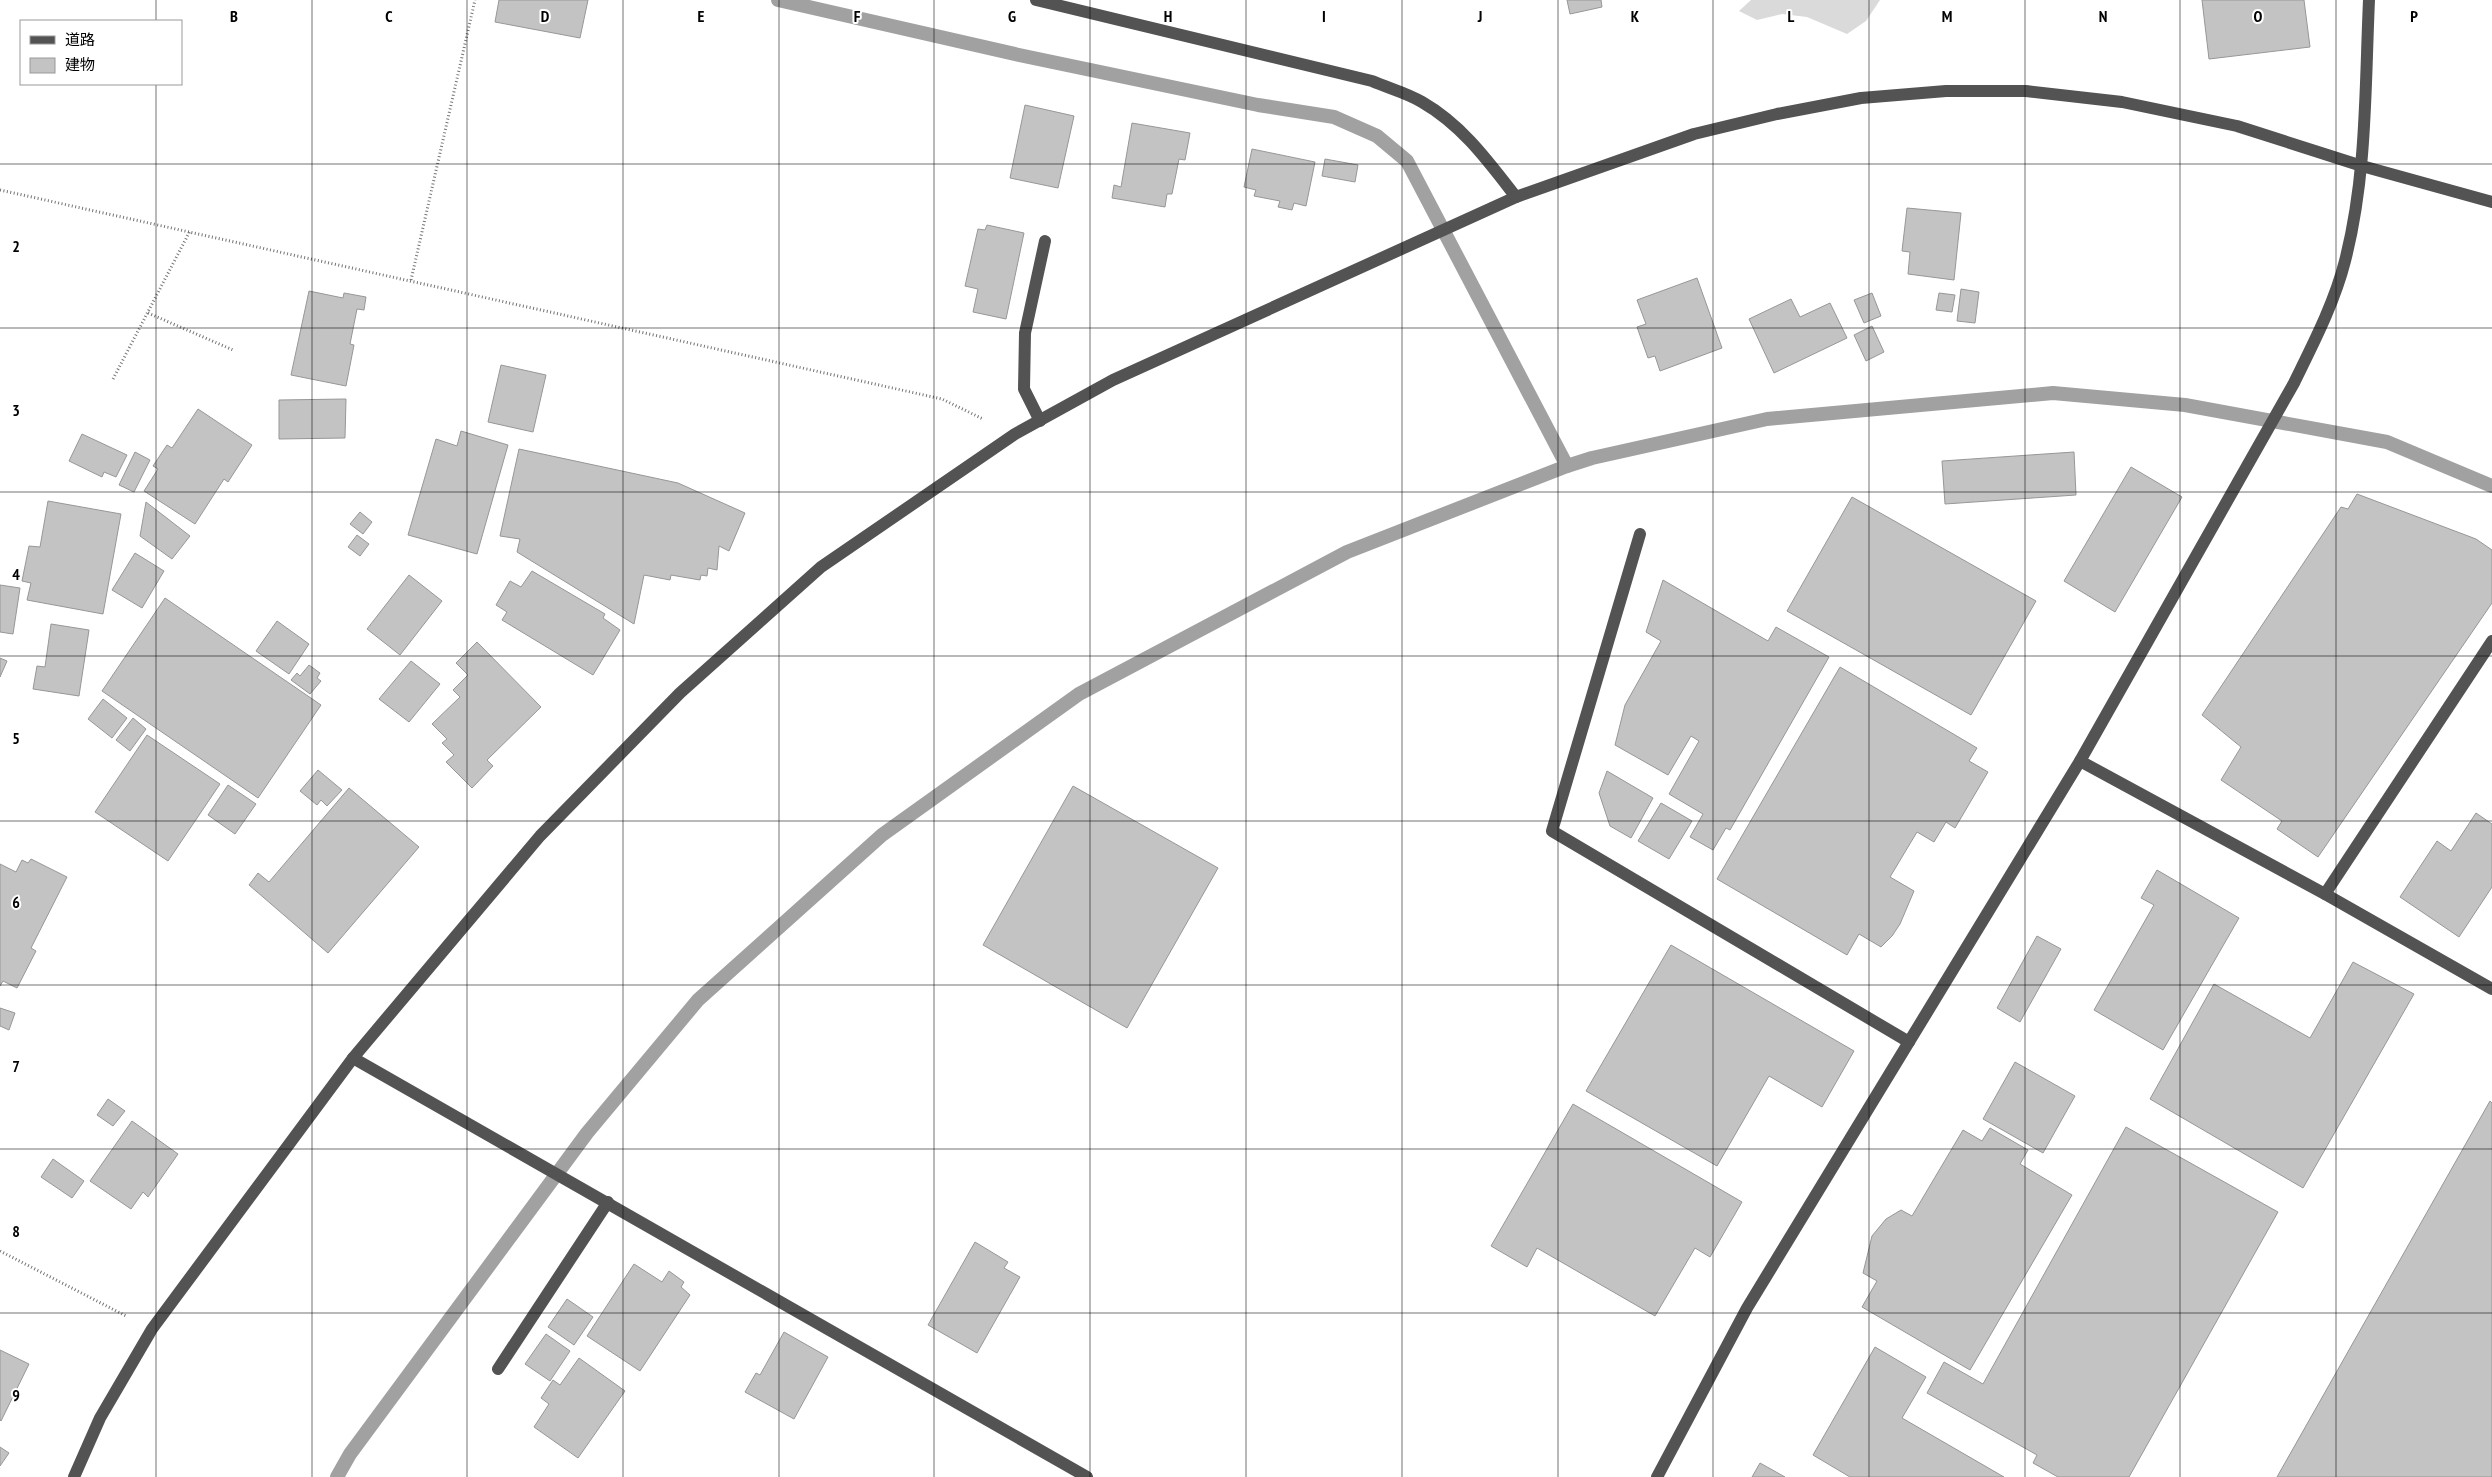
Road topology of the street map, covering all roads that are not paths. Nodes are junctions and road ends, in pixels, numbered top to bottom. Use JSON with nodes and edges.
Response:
{"nodes":[{"id":1,"x":1036,"y":0,"type":"edge"},
{"id":2,"x":2369,"y":0,"type":"edge"},
{"id":3,"x":2362,"y":166,"type":"junction"},
{"id":4,"x":1516,"y":197,"type":"junction"},
{"id":5,"x":2492,"y":202,"type":"edge"},
{"id":6,"x":1044,"y":241,"type":"dead end"},
{"id":7,"x":1040,"y":421,"type":"junction"},
{"id":8,"x":1640,"y":534,"type":"dead end"},
{"id":9,"x":2492,"y":642,"type":"edge"},
{"id":10,"x":2080,"y":761,"type":"junction"},
{"id":11,"x":2325,"y":894,"type":"junction"},
{"id":12,"x":2492,"y":990,"type":"edge"},
{"id":13,"x":1909,"y":1042,"type":"junction"},
{"id":14,"x":353,"y":1058,"type":"junction"},
{"id":15,"x":608,"y":1202,"type":"junction"},
{"id":16,"x":498,"y":1369,"type":"dead end"},
{"id":17,"x":74,"y":1477,"type":"edge"},
{"id":18,"x":1087,"y":1477,"type":"edge"},
{"id":19,"x":1657,"y":1477,"type":"edge"}],
"edges":[{"from":1,"to":4,"type":"street"},
{"from":2,"to":3,"type":"street"},
{"from":3,"to":4,"type":"street"},
{"from":3,"to":5,"type":"street"},
{"from":3,"to":10,"type":"street"},
{"from":4,"to":7,"type":"street"},
{"from":6,"to":7,"type":"street"},
{"from":7,"to":14,"type":"street"},
{"from":8,"to":13,"type":"street"},
{"from":9,"to":11,"type":"street"},
{"from":10,"to":11,"type":"street"},
{"from":10,"to":13,"type":"street"},
{"from":11,"to":12,"type":"street"},
{"from":13,"to":19,"type":"street"},
{"from":14,"to":15,"type":"street"},
{"from":14,"to":17,"type":"street"},
{"from":15,"to":16,"type":"street"},
{"from":15,"to":18,"type":"street"}]}
